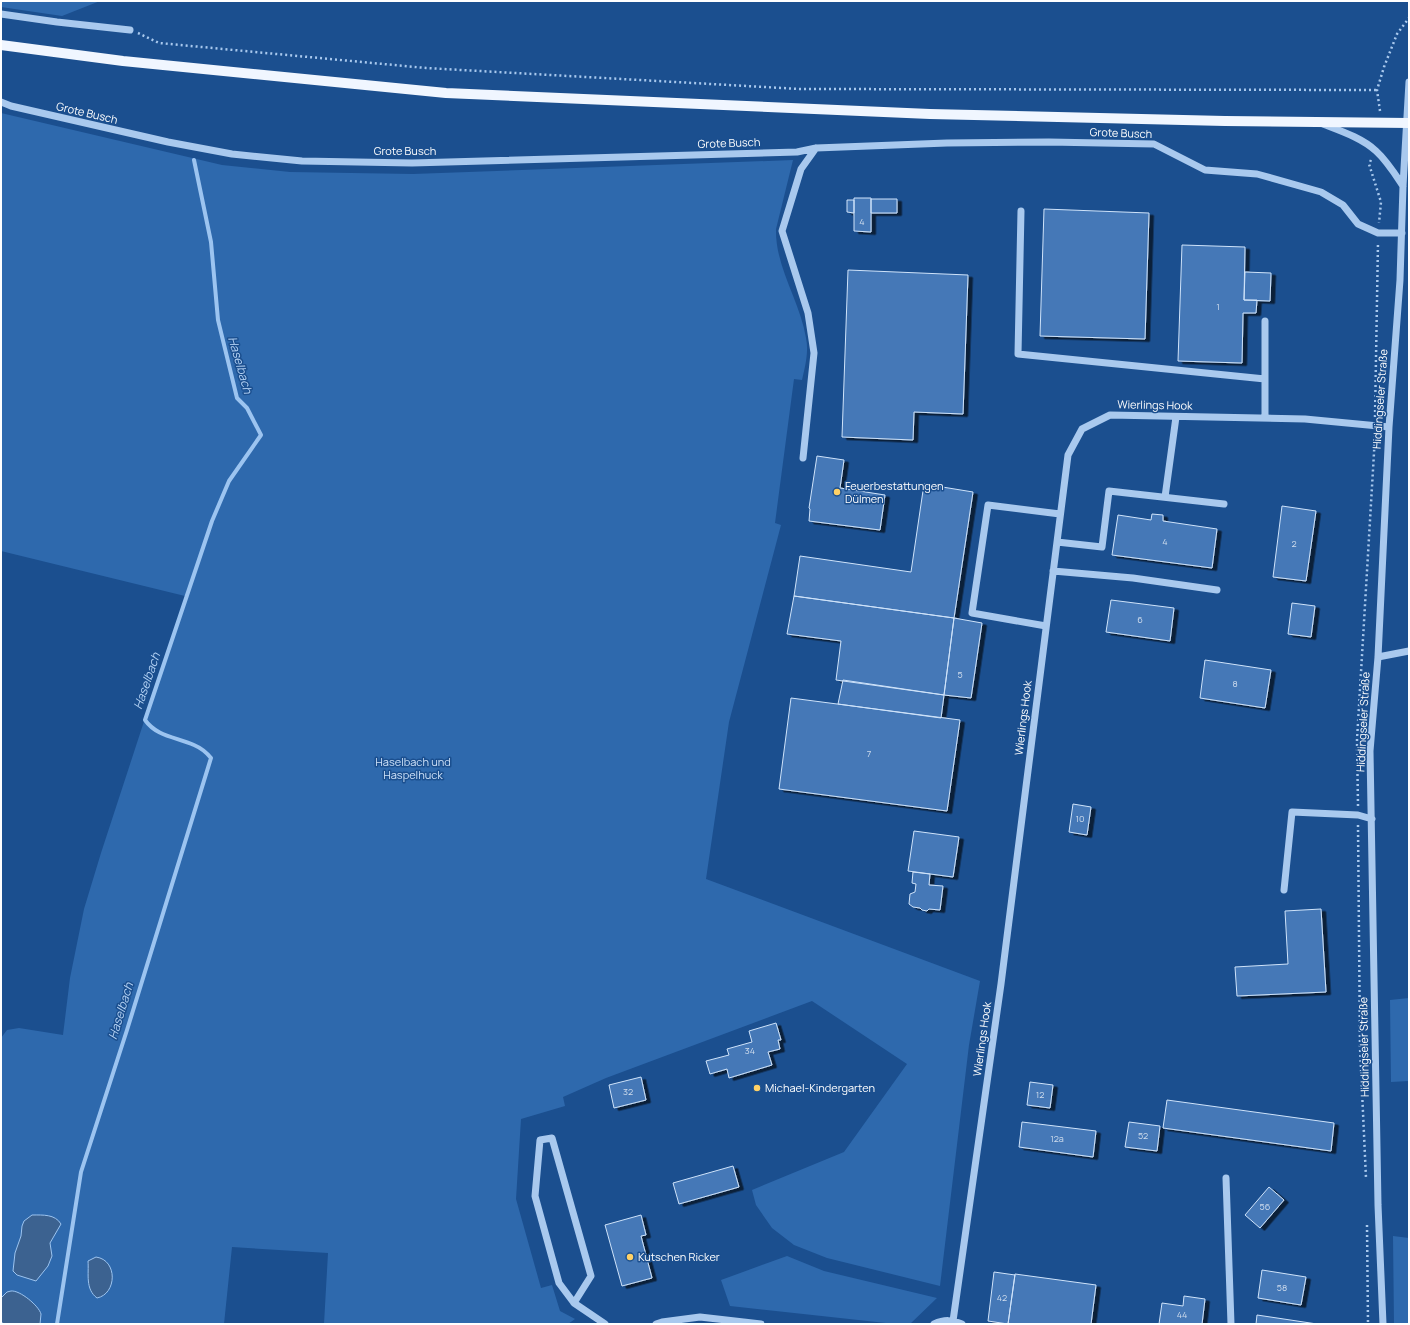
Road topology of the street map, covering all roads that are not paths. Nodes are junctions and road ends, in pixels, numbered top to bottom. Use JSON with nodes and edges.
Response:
{"nodes":[{"id":1,"x":1,"y":14,"type":"edge"},
{"id":2,"x":130,"y":30,"type":"road end"},
{"id":3,"x":1,"y":45,"type":"edge"},
{"id":4,"x":1409,"y":82,"type":"edge"},
{"id":5,"x":1,"y":102,"type":"edge"},
{"id":6,"x":1318,"y":122,"type":"junction"},
{"id":7,"x":1408,"y":123,"type":"edge"},
{"id":8,"x":816,"y":148,"type":"junction"},
{"id":9,"x":1403,"y":186,"type":"junction"},
{"id":10,"x":1021,"y":211,"type":"dead end"},
{"id":11,"x":1402,"y":233,"type":"junction"},
{"id":12,"x":1265,"y":321,"type":"dead end"},
{"id":13,"x":1265,"y":378,"type":"junction"},
{"id":14,"x":1176,"y":416,"type":"junction"},
{"id":15,"x":1265,"y":418,"type":"junction"},
{"id":16,"x":1389,"y":427,"type":"junction"},
{"id":17,"x":803,"y":458,"type":"dead end"},
{"id":18,"x":1165,"y":497,"type":"junction"},
{"id":19,"x":1224,"y":504,"type":"dead end"},
{"id":20,"x":1060,"y":514,"type":"junction"},
{"id":21,"x":1057,"y":542,"type":"junction"},
{"id":22,"x":1053,"y":572,"type":"junction"},
{"id":23,"x":1217,"y":590,"type":"dead end"},
{"id":24,"x":1046,"y":626,"type":"junction"},
{"id":25,"x":1409,"y":651,"type":"edge"},
{"id":26,"x":1378,"y":657,"type":"junction"},
{"id":27,"x":1372,"y":820,"type":"junction"},
{"id":28,"x":1284,"y":890,"type":"dead end"},
{"id":29,"x":1226,"y":1178,"type":"dead end"},
{"id":30,"x":574,"y":1303,"type":"junction"},
{"id":31,"x":953,"y":1320,"type":"junction"},
{"id":32,"x":605,"y":1324,"type":"edge"},
{"id":33,"x":656,"y":1324,"type":"edge"},
{"id":34,"x":761,"y":1324,"type":"edge"},
{"id":35,"x":934,"y":1324,"type":"edge"},
{"id":36,"x":962,"y":1324,"type":"edge"},
{"id":37,"x":1231,"y":1324,"type":"edge"},
{"id":38,"x":1383,"y":1324,"type":"edge"}],
"edges":[{"from":1,"to":2,"type":"street"},
{"from":3,"to":6,"type":"main road"},
{"from":4,"to":7,"type":"street","name":"Hiddingseler Straße"},
{"from":5,"to":8,"type":"street","name":"Grote Busch"},
{"from":6,"to":7,"type":"main road"},
{"from":6,"to":9,"type":"street"},
{"from":7,"to":9,"type":"street","name":"Hiddingseler Straße"},
{"from":8,"to":11,"type":"street","name":"Grote Busch"},
{"from":8,"to":17,"type":"street"},
{"from":9,"to":11,"type":"street","name":"Hiddingseler Straße"},
{"from":10,"to":13,"type":"street"},
{"from":11,"to":16,"type":"street","name":"Hiddingseler Straße"},
{"from":12,"to":13,"type":"street"},
{"from":13,"to":15,"type":"street"},
{"from":14,"to":15,"type":"street","name":"Wierlings Hook"},
{"from":14,"to":18,"type":"street"},
{"from":14,"to":20,"type":"street","name":"Wierlings Hook"},
{"from":15,"to":16,"type":"street","name":"Wierlings Hook"},
{"from":16,"to":26,"type":"street","name":"Hiddingseler Straße"},
{"from":18,"to":19,"type":"street"},
{"from":18,"to":21,"type":"street"},
{"from":20,"to":21,"type":"street","name":"Wierlings Hook"},
{"from":20,"to":24,"type":"street"},
{"from":21,"to":22,"type":"street","name":"Wierlings Hook"},
{"from":22,"to":23,"type":"street"},
{"from":22,"to":24,"type":"street","name":"Wierlings Hook"},
{"from":24,"to":31,"type":"street","name":"Wierlings Hook"},
{"from":25,"to":26,"type":"street"},
{"from":26,"to":27,"type":"street","name":"Hiddingseler Straße"},
{"from":27,"to":28,"type":"street"},
{"from":27,"to":38,"type":"street","name":"Hiddingseler Straße"},
{"from":29,"to":37,"type":"street"},
{"from":30,"to":30,"type":"street"},
{"from":30,"to":32,"type":"street"},
{"from":31,"to":35,"type":"street"},
{"from":31,"to":36,"type":"street"},
{"from":33,"to":34,"type":"street"}]}
